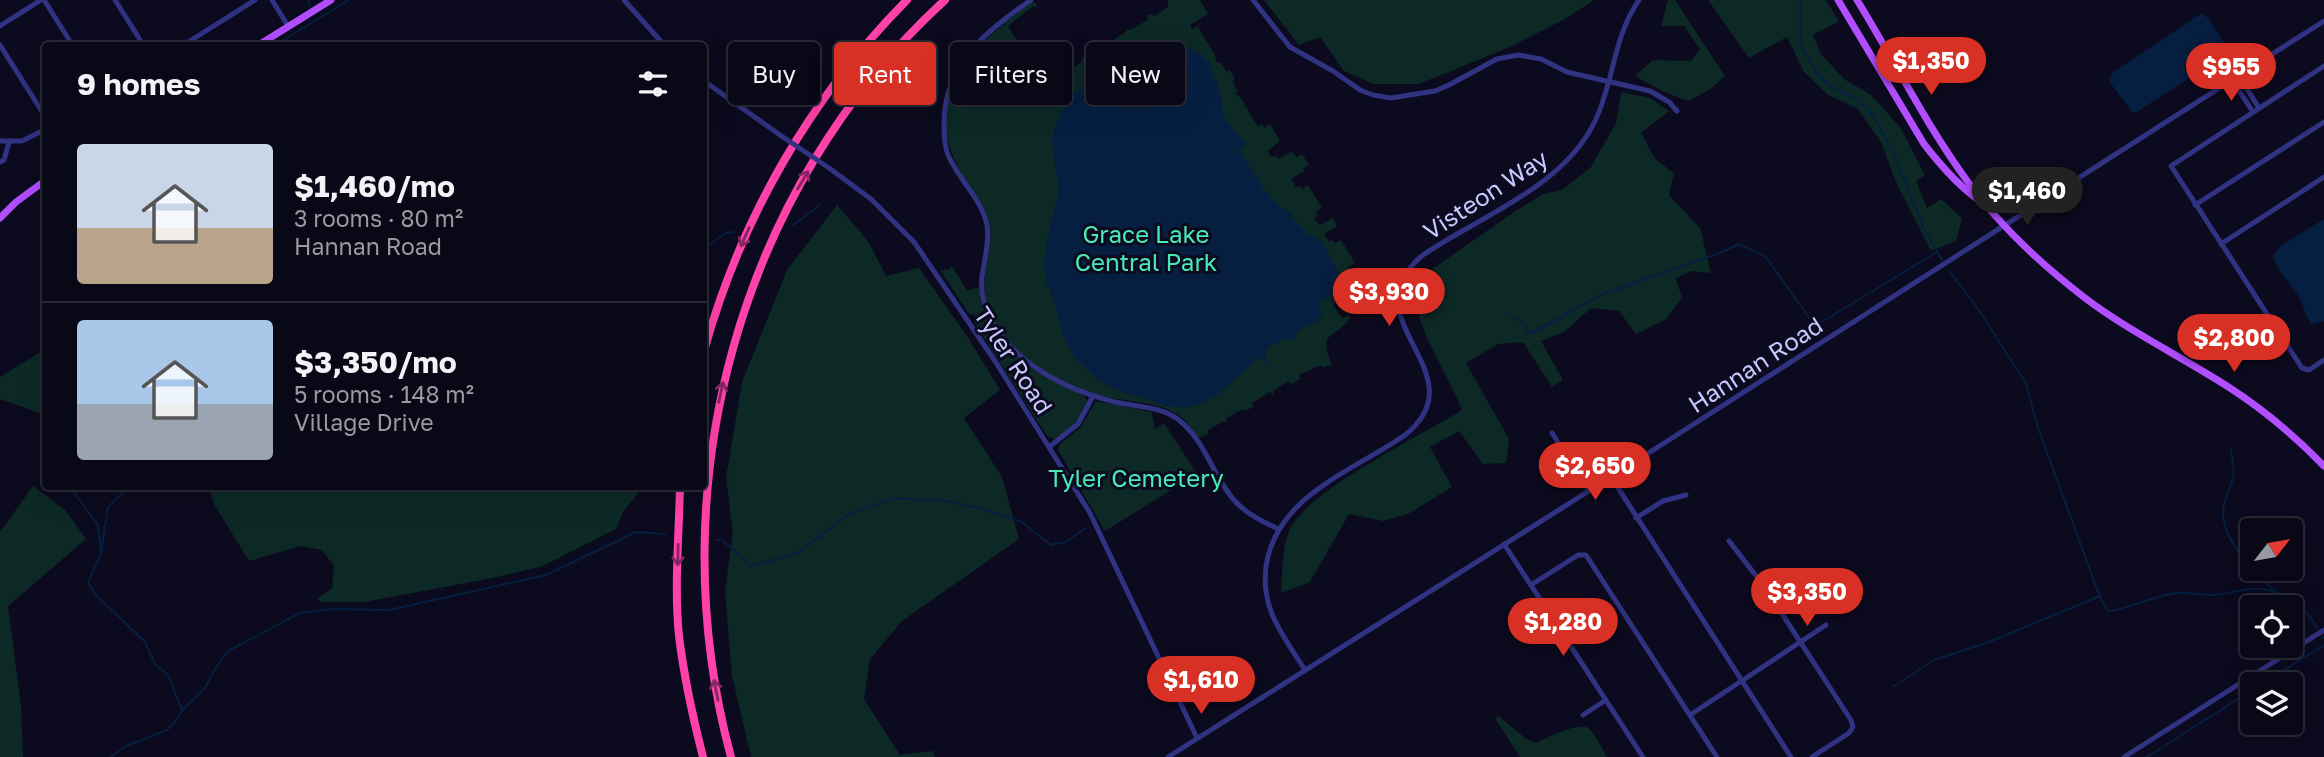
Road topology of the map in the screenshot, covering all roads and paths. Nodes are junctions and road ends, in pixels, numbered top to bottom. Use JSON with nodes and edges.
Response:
{"nodes":[{"id":1,"x":43,"y":0,"type":"edge"},
{"id":2,"x":115,"y":0,"type":"edge"},
{"id":3,"x":255,"y":0,"type":"edge"},
{"id":4,"x":272,"y":0,"type":"edge"},
{"id":5,"x":331,"y":0,"type":"edge"},
{"id":6,"x":624,"y":0,"type":"edge"},
{"id":7,"x":907,"y":0,"type":"edge"},
{"id":8,"x":945,"y":0,"type":"edge"},
{"id":9,"x":1031,"y":0,"type":"edge"},
{"id":10,"x":1254,"y":0,"type":"edge"},
{"id":11,"x":1639,"y":0,"type":"edge"},
{"id":12,"x":1840,"y":0,"type":"edge"},
{"id":13,"x":1857,"y":0,"type":"edge"},
{"id":14,"x":1866,"y":14,"type":"junction"},
{"id":15,"x":2324,"y":20,"type":"edge"},
{"id":16,"x":0,"y":26,"type":"edge"},
{"id":17,"x":288,"y":26,"type":"junction"},
{"id":18,"x":70,"y":42,"type":"edge"},
{"id":19,"x":141,"y":42,"type":"edge"},
{"id":20,"x":188,"y":42,"type":"edge"},
{"id":21,"x":263,"y":42,"type":"edge"},
{"id":22,"x":661,"y":42,"type":"edge"},
{"id":23,"x":0,"y":45,"type":"edge"},
{"id":24,"x":2324,"y":66,"type":"edge"},
{"id":25,"x":2239,"y":76,"type":"junction"},
{"id":26,"x":2232,"y":80,"type":"junction"},
{"id":27,"x":1609,"y":82,"type":"junction"},
{"id":28,"x":707,"y":83,"type":"edge"},
{"id":29,"x":1889,"y":87,"type":"junction"},
{"id":30,"x":2259,"y":108,"type":"junction"},
{"id":31,"x":1676,"y":111,"type":"dead end"},
{"id":32,"x":42,"y":112,"type":"edge"},
{"id":33,"x":2253,"y":112,"type":"junction"},
{"id":34,"x":1928,"y":118,"type":"junction"},
{"id":35,"x":2324,"y":122,"type":"edge"},
{"id":36,"x":42,"y":131,"type":"edge"},
{"id":37,"x":0,"y":141,"type":"edge"},
{"id":38,"x":9,"y":142,"type":"junction"},
{"id":39,"x":0,"y":162,"type":"edge"},
{"id":40,"x":2324,"y":177,"type":"edge"},
{"id":41,"x":42,"y":183,"type":"edge"},
{"id":42,"x":1986,"y":205,"type":"junction"},
{"id":43,"x":2195,"y":205,"type":"junction"},
{"id":44,"x":0,"y":219,"type":"edge"},
{"id":45,"x":2005,"y":226,"type":"junction"},
{"id":46,"x":2221,"y":244,"type":"junction"},
{"id":47,"x":707,"y":342,"type":"edge"},
{"id":48,"x":2324,"y":360,"type":"edge"},
{"id":49,"x":1093,"y":396,"type":"junction"},
{"id":50,"x":1552,"y":433,"type":"dead end"},
{"id":51,"x":1049,"y":447,"type":"junction"},
{"id":52,"x":2324,"y":466,"type":"edge"},
{"id":53,"x":1611,"y":477,"type":"junction"},
{"id":54,"x":707,"y":478,"type":"edge"},
{"id":55,"x":680,"y":490,"type":"edge"},
{"id":56,"x":706,"y":490,"type":"edge"},
{"id":57,"x":1589,"y":491,"type":"junction"},
{"id":58,"x":1686,"y":495,"type":"dead end"},
{"id":59,"x":1636,"y":518,"type":"junction"},
{"id":60,"x":1278,"y":529,"type":"junction"},
{"id":61,"x":1729,"y":541,"type":"dead end"},
{"id":62,"x":1504,"y":544,"type":"junction"},
{"id":63,"x":1531,"y":585,"type":"junction"},
{"id":64,"x":1826,"y":625,"type":"dead end"},
{"id":65,"x":2324,"y":630,"type":"edge"},
{"id":66,"x":1800,"y":642,"type":"junction"},
{"id":67,"x":1305,"y":670,"type":"junction"},
{"id":68,"x":1741,"y":680,"type":"junction"},
{"id":69,"x":1606,"y":700,"type":"junction"},
{"id":70,"x":1583,"y":715,"type":"dead end"},
{"id":71,"x":1690,"y":715,"type":"junction"},
{"id":72,"x":1197,"y":738,"type":"junction"},
{"id":73,"x":703,"y":757,"type":"edge"},
{"id":74,"x":731,"y":757,"type":"edge"},
{"id":75,"x":1168,"y":757,"type":"edge"},
{"id":76,"x":1643,"y":757,"type":"edge"},
{"id":77,"x":1717,"y":757,"type":"edge"},
{"id":78,"x":1791,"y":757,"type":"edge"},
{"id":79,"x":1812,"y":757,"type":"edge"},
{"id":80,"x":2124,"y":757,"type":"edge"}],
"edges":[{"from":1,"to":16,"type":"street"},
{"from":1,"to":18,"type":"street"},
{"from":2,"to":19,"type":"street"},
{"from":3,"to":20,"type":"street"},
{"from":4,"to":17,"type":"street"},
{"from":5,"to":17,"type":"main road"},
{"from":6,"to":22,"type":"street"},
{"from":7,"to":47,"type":"highway","one_way":true},
{"from":54,"to":8,"type":"highway","one_way":true},
{"from":9,"to":49,"type":"street"},
{"from":10,"to":27,"type":"street"},
{"from":11,"to":27,"type":"street","name":"Visteon Way"},
{"from":12,"to":14,"type":"main road"},
{"from":12,"to":29,"type":"main road"},
{"from":13,"to":14,"type":"main road"},
{"from":14,"to":34,"type":"main road"},
{"from":15,"to":25,"type":"street","name":"Hannan Road"},
{"from":17,"to":21,"type":"main road"},
{"from":23,"to":32,"type":"street"},
{"from":24,"to":30,"type":"street"},
{"from":25,"to":26,"type":"street","name":"Hannan Road"},
{"from":25,"to":30,"type":"street"},
{"from":26,"to":33,"type":"street"},
{"from":26,"to":45,"type":"street","name":"Hannan Road"},
{"from":27,"to":31,"type":"street"},
{"from":27,"to":60,"type":"street","name":"Visteon Way"},
{"from":28,"to":51,"type":"street","name":"Tyler Road","bridge":true},
{"from":29,"to":34,"type":"main road"},
{"from":29,"to":42,"type":"main road"},
{"from":30,"to":33,"type":"street"},
{"from":33,"to":43,"type":"street"},
{"from":34,"to":42,"type":"main road"},
{"from":35,"to":43,"type":"street"},
{"from":36,"to":38,"type":"street"},
{"from":37,"to":38,"type":"street"},
{"from":38,"to":39,"type":"street"},
{"from":40,"to":46,"type":"street"},
{"from":41,"to":44,"type":"main road"},
{"from":42,"to":45,"type":"main road"},
{"from":43,"to":46,"type":"street"},
{"from":45,"to":52,"type":"main road"},
{"from":45,"to":53,"type":"street","name":"Hannan Road"},
{"from":46,"to":48,"type":"street"},
{"from":49,"to":51,"type":"street"},
{"from":49,"to":60,"type":"street"},
{"from":50,"to":57,"type":"street"},
{"from":51,"to":72,"type":"street","name":"Tyler Road"},
{"from":53,"to":57,"type":"street","name":"Hannan Road"},
{"from":53,"to":59,"type":"street"},
{"from":55,"to":73,"type":"highway","one_way":true},
{"from":74,"to":56,"type":"highway","one_way":true},
{"from":57,"to":62,"type":"street","name":"Hannan Road"},
{"from":58,"to":59,"type":"street"},
{"from":59,"to":68,"type":"street"},
{"from":60,"to":67,"type":"street","name":"Visteon Way"},
{"from":61,"to":66,"type":"street"},
{"from":62,"to":63,"type":"street"},
{"from":62,"to":67,"type":"street","name":"Hannan Road"},
{"from":63,"to":69,"type":"street"},
{"from":63,"to":71,"type":"street"},
{"from":64,"to":66,"type":"street"},
{"from":65,"to":80,"type":"street"},
{"from":66,"to":68,"type":"street"},
{"from":66,"to":79,"type":"street"},
{"from":67,"to":72,"type":"street","name":"Hannan Road"},
{"from":68,"to":71,"type":"street"},
{"from":68,"to":78,"type":"street"},
{"from":69,"to":70,"type":"street"},
{"from":69,"to":76,"type":"street"},
{"from":71,"to":77,"type":"street"},
{"from":72,"to":75,"type":"street","name":"Hannan Road"}]}
